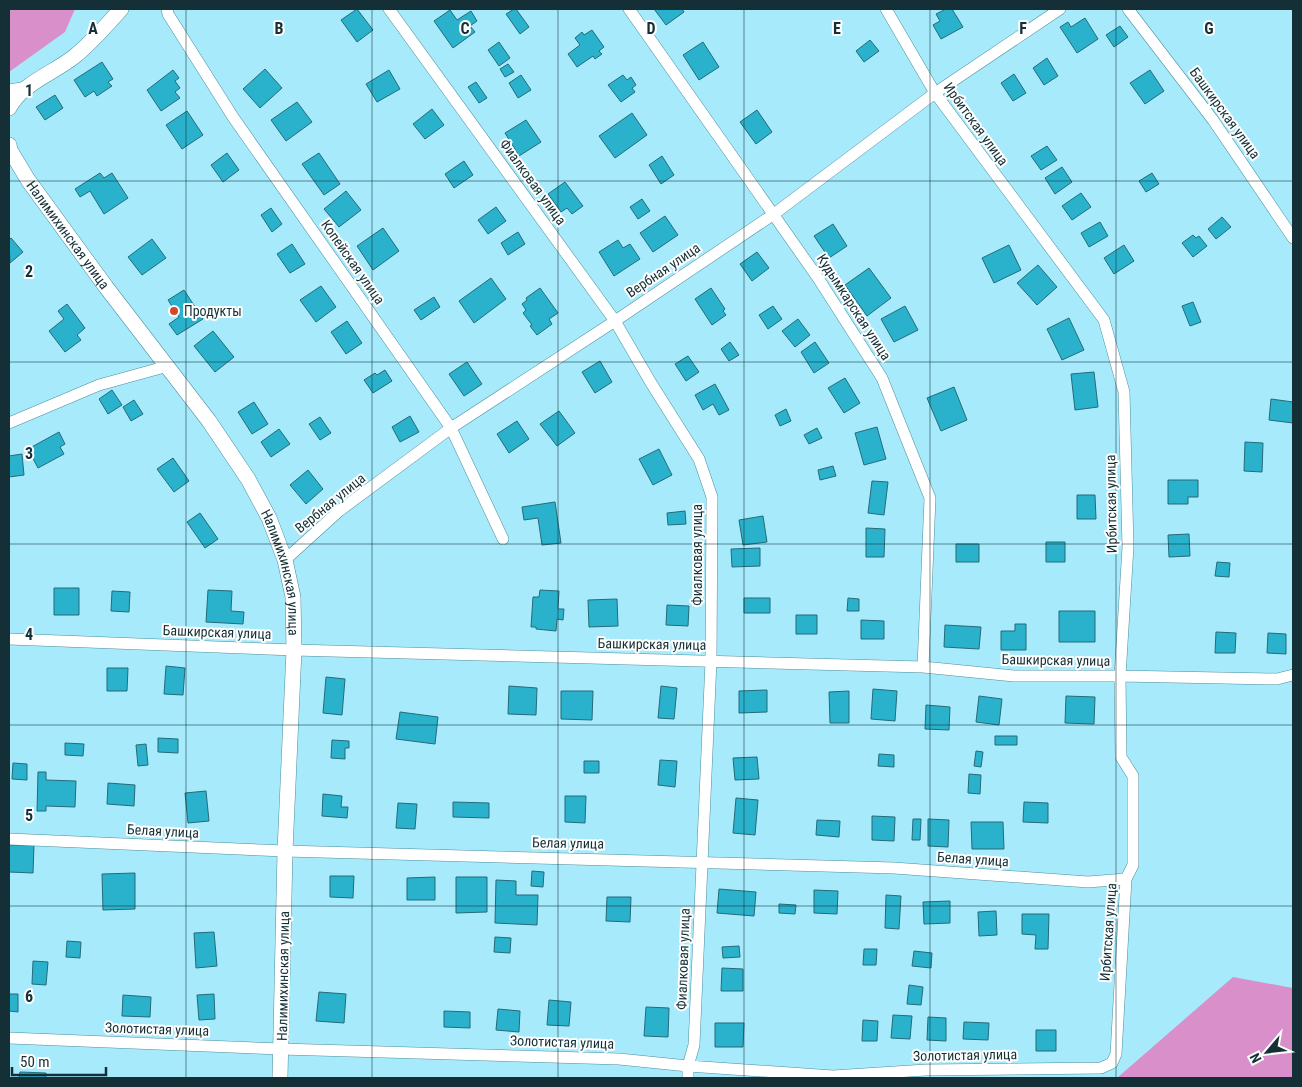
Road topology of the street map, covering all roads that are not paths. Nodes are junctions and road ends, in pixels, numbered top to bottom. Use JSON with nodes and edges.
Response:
{"nodes":[{"id":1,"x":121,"y":9,"type":"edge"},
{"id":2,"x":167,"y":9,"type":"edge"},
{"id":3,"x":389,"y":9,"type":"edge"},
{"id":4,"x":629,"y":9,"type":"edge"},
{"id":5,"x":886,"y":9,"type":"edge"},
{"id":6,"x":1060,"y":9,"type":"edge"},
{"id":7,"x":1128,"y":9,"type":"edge"},
{"id":8,"x":28,"y":87,"type":"junction"},
{"id":9,"x":9,"y":90,"type":"edge"},
{"id":10,"x":935,"y":93,"type":"junction"},
{"id":11,"x":9,"y":108,"type":"edge"},
{"id":12,"x":9,"y":147,"type":"edge"},
{"id":13,"x":774,"y":214,"type":"junction"},
{"id":14,"x":1293,"y":238,"type":"edge"},
{"id":15,"x":615,"y":321,"type":"junction"},
{"id":16,"x":168,"y":366,"type":"junction"},
{"id":17,"x":9,"y":423,"type":"edge"},
{"id":18,"x":451,"y":428,"type":"junction"},
{"id":19,"x":503,"y":539,"type":"dead end"},
{"id":20,"x":285,"y":560,"type":"junction"},
{"id":21,"x":9,"y":639,"type":"edge"},
{"id":22,"x":294,"y":650,"type":"junction"},
{"id":23,"x":711,"y":661,"type":"junction"},
{"id":24,"x":923,"y":667,"type":"junction"},
{"id":25,"x":1293,"y":675,"type":"edge"},
{"id":26,"x":1120,"y":676,"type":"junction"},
{"id":27,"x":9,"y":839,"type":"edge"},
{"id":28,"x":285,"y":851,"type":"junction"},
{"id":29,"x":702,"y":862,"type":"junction"},
{"id":30,"x":1126,"y":880,"type":"junction"},
{"id":31,"x":9,"y":1038,"type":"edge"},
{"id":32,"x":281,"y":1049,"type":"junction"},
{"id":33,"x":1112,"y":1063,"type":"joint"},
{"id":34,"x":688,"y":1066,"type":"junction"},
{"id":35,"x":280,"y":1078,"type":"edge"},
{"id":36,"x":688,"y":1078,"type":"edge"}],
"edges":[{"from":1,"to":8,"type":"street"},
{"from":2,"to":18,"type":"street","name":"Копейская улица"},
{"from":3,"to":15,"type":"street","name":"Фиалковая улица"},
{"from":4,"to":13,"type":"street","name":"Кудымкарская улица"},
{"from":5,"to":10,"type":"street","name":"Ирбитская улица"},
{"from":6,"to":10,"type":"street","name":"Вербная улица"},
{"from":7,"to":14,"type":"street","name":"Башкирская улица"},
{"from":8,"to":9,"type":"street"},
{"from":8,"to":11,"type":"street"},
{"from":10,"to":13,"type":"street","name":"Вербная улица"},
{"from":10,"to":26,"type":"street","name":"Ирбитская улица"},
{"from":12,"to":16,"type":"street","name":"Налимихинская улица"},
{"from":13,"to":15,"type":"street","name":"Вербная улица"},
{"from":13,"to":24,"type":"street","name":"Кудымкарская улица"},
{"from":15,"to":18,"type":"street","name":"Вербная улица"},
{"from":15,"to":23,"type":"street","name":"Фиалковая улица"},
{"from":16,"to":17,"type":"street"},
{"from":16,"to":20,"type":"street","name":"Налимихинская улица"},
{"from":18,"to":19,"type":"street","name":"Копейская улица"},
{"from":18,"to":20,"type":"street","name":"Вербная улица"},
{"from":20,"to":22,"type":"street","name":"Налимихинская улица"},
{"from":21,"to":22,"type":"street","name":"Башкирская улица"},
{"from":22,"to":23,"type":"street","name":"Башкирская улица"},
{"from":22,"to":28,"type":"street","name":"Налимихинская улица"},
{"from":23,"to":24,"type":"street","name":"Башкирская улица"},
{"from":23,"to":29,"type":"street","name":"Фиалковая улица"},
{"from":24,"to":26,"type":"street","name":"Башкирская улица"},
{"from":25,"to":26,"type":"street","name":"Башкирская улица"},
{"from":26,"to":30,"type":"street","name":"Ирбитская улица"},
{"from":27,"to":28,"type":"street","name":"Белая улица"},
{"from":28,"to":29,"type":"street","name":"Белая улица"},
{"from":28,"to":32,"type":"street","name":"Налимихинская улица"},
{"from":29,"to":30,"type":"street","name":"Белая улица"},
{"from":29,"to":34,"type":"street","name":"Фиалковая улица"},
{"from":30,"to":33,"type":"street","name":"Ирбитская улица"},
{"from":31,"to":32,"type":"street","name":"Золотистая улица"},
{"from":32,"to":34,"type":"street","name":"Золотистая улица"},
{"from":32,"to":35,"type":"street","name":"Налимихинская улица"},
{"from":33,"to":34,"type":"street","name":"Золотистая улица"},
{"from":34,"to":36,"type":"street","name":"Фиалковая улица"}]}
